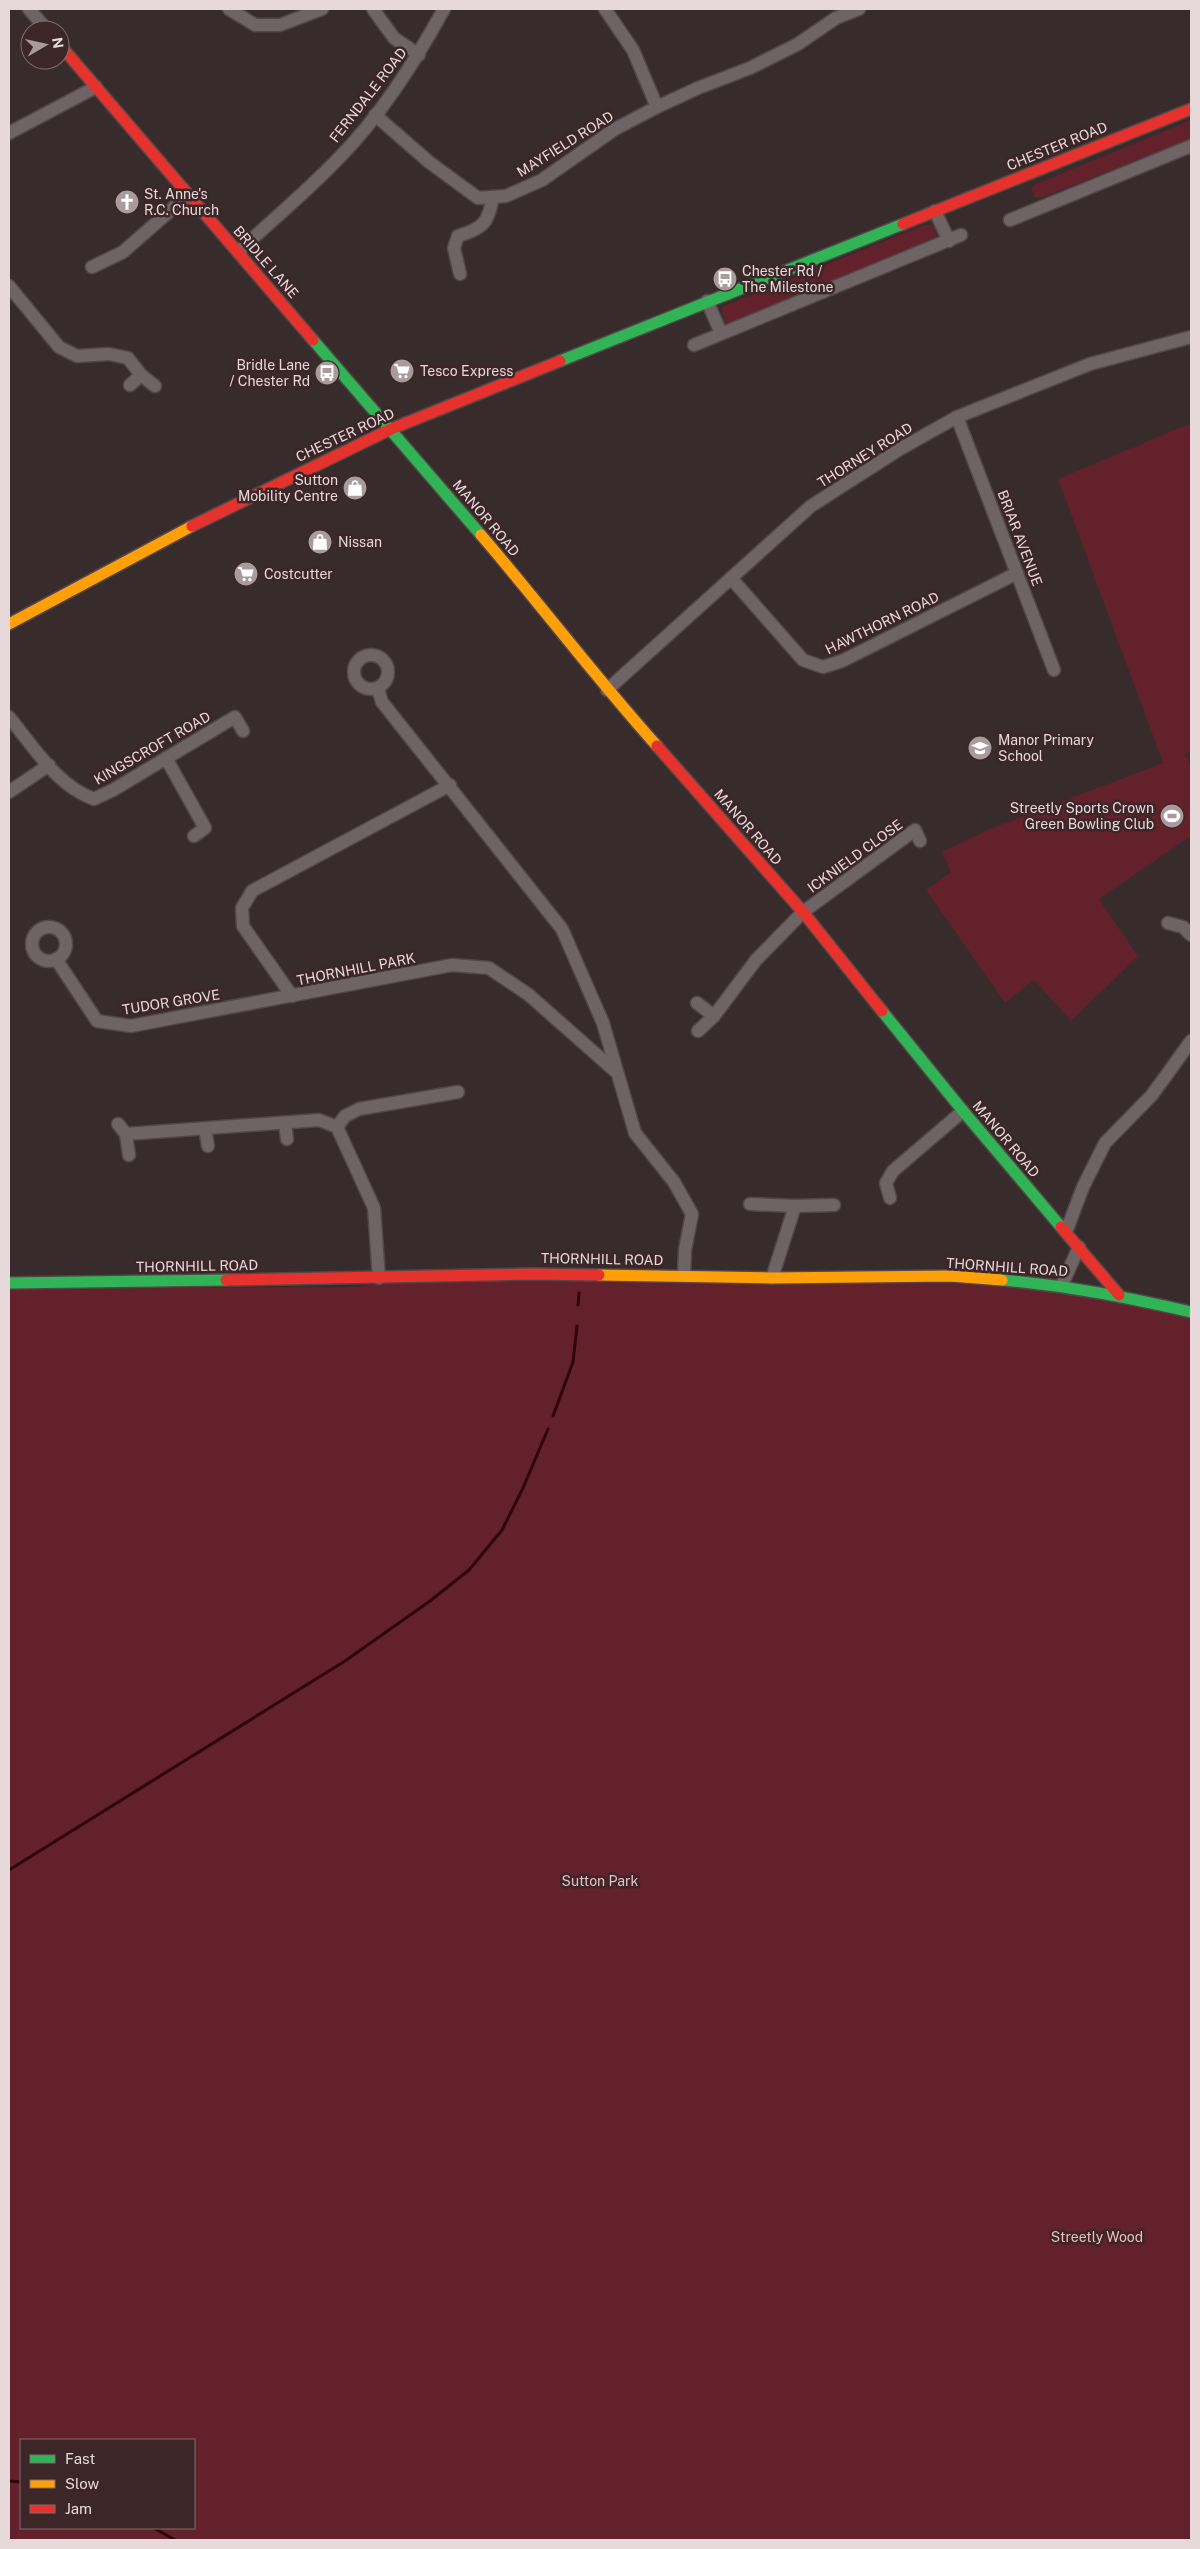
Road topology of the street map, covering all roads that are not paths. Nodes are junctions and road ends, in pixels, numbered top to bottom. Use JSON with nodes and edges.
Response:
{"nodes":[{"id":1,"x":30,"y":9,"type":"edge"},
{"id":2,"x":229,"y":9,"type":"edge"},
{"id":3,"x":322,"y":9,"type":"edge"},
{"id":4,"x":373,"y":9,"type":"edge"},
{"id":5,"x":444,"y":9,"type":"edge"},
{"id":6,"x":858,"y":9,"type":"edge"},
{"id":7,"x":612,"y":11,"type":"edge"},
{"id":8,"x":39,"y":20,"type":"edge"},
{"id":9,"x":419,"y":55,"type":"junction"},
{"id":10,"x":70,"y":57,"type":"edge"},
{"id":11,"x":96,"y":87,"type":"junction"},
{"id":12,"x":656,"y":107,"type":"junction"},
{"id":13,"x":1191,"y":109,"type":"edge"},
{"id":14,"x":376,"y":115,"type":"junction"},
{"id":15,"x":9,"y":134,"type":"edge"},
{"id":16,"x":1191,"y":146,"type":"edge"},
{"id":17,"x":188,"y":195,"type":"junction"},
{"id":18,"x":493,"y":197,"type":"junction"},
{"id":19,"x":935,"y":211,"type":"junction"},
{"id":20,"x":1010,"y":220,"type":"dead end"},
{"id":21,"x":961,"y":235,"type":"dead end"},
{"id":22,"x":949,"y":241,"type":"junction"},
{"id":23,"x":238,"y":252,"type":"junction"},
{"id":24,"x":92,"y":267,"type":"dead end"},
{"id":25,"x":460,"y":274,"type":"dead end"},
{"id":26,"x":9,"y":286,"type":"edge"},
{"id":27,"x":707,"y":301,"type":"junction"},
{"id":28,"x":722,"y":334,"type":"junction"},
{"id":29,"x":1191,"y":337,"type":"edge"},
{"id":30,"x":694,"y":345,"type":"dead end"},
{"id":31,"x":141,"y":375,"type":"junction"},
{"id":32,"x":130,"y":385,"type":"dead end"},
{"id":33,"x":155,"y":386,"type":"dead end"},
{"id":34,"x":957,"y":417,"type":"junction"},
{"id":35,"x":391,"y":429,"type":"junction"},
{"id":36,"x":1017,"y":573,"type":"junction"},
{"id":37,"x":731,"y":578,"type":"junction"},
{"id":38,"x":9,"y":624,"type":"edge"},
{"id":39,"x":1054,"y":670,"type":"dead end"},
{"id":40,"x":378,"y":689,"type":"dead end"},
{"id":41,"x":607,"y":690,"type":"junction"},
{"id":42,"x":9,"y":716,"type":"edge"},
{"id":43,"x":243,"y":731,"type":"dead end"},
{"id":44,"x":166,"y":758,"type":"junction"},
{"id":45,"x":48,"y":765,"type":"junction"},
{"id":46,"x":450,"y":785,"type":"junction"},
{"id":47,"x":9,"y":792,"type":"edge"},
{"id":48,"x":194,"y":836,"type":"dead end"},
{"id":49,"x":920,"y":841,"type":"dead end"},
{"id":50,"x":803,"y":912,"type":"junction"},
{"id":51,"x":1168,"y":923,"type":"dead end"},
{"id":52,"x":1191,"y":935,"type":"edge"},
{"id":53,"x":56,"y":959,"type":"dead end"},
{"id":54,"x":292,"y":996,"type":"junction"},
{"id":55,"x":697,"y":1003,"type":"dead end"},
{"id":56,"x":714,"y":1016,"type":"junction"},
{"id":57,"x":698,"y":1031,"type":"dead end"},
{"id":58,"x":1191,"y":1041,"type":"edge"},
{"id":59,"x":616,"y":1072,"type":"junction"},
{"id":60,"x":458,"y":1092,"type":"dead end"},
{"id":61,"x":963,"y":1111,"type":"junction"},
{"id":62,"x":285,"y":1123,"type":"junction"},
{"id":63,"x":337,"y":1128,"type":"junction"},
{"id":64,"x":206,"y":1129,"type":"junction"},
{"id":65,"x":287,"y":1139,"type":"dead end"},
{"id":66,"x":208,"y":1146,"type":"dead end"},
{"id":67,"x":129,"y":1155,"type":"dead end"},
{"id":68,"x":890,"y":1198,"type":"dead end"},
{"id":69,"x":750,"y":1204,"type":"dead end"},
{"id":70,"x":834,"y":1205,"type":"dead end"},
{"id":71,"x":795,"y":1206,"type":"junction"},
{"id":72,"x":1066,"y":1232,"type":"junction"},
{"id":73,"x":1079,"y":1247,"type":"junction"},
{"id":74,"x":684,"y":1276,"type":"junction"},
{"id":75,"x":380,"y":1278,"type":"junction"},
{"id":76,"x":772,"y":1278,"type":"junction"},
{"id":77,"x":9,"y":1283,"type":"edge"},
{"id":78,"x":1062,"y":1285,"type":"junction"},
{"id":79,"x":1119,"y":1295,"type":"junction"},
{"id":80,"x":1191,"y":1312,"type":"edge"}],
"edges":[{"from":1,"to":8,"type":"street"},
{"from":2,"to":3,"type":"street"},
{"from":4,"to":9,"type":"street"},
{"from":5,"to":9,"type":"street","name":"FERNDALE ROAD"},
{"from":6,"to":12,"type":"street","name":"MAYFIELD ROAD"},
{"from":7,"to":12,"type":"street"},
{"from":9,"to":14,"type":"street","name":"FERNDALE ROAD"},
{"from":10,"to":11,"type":"main road","name":"BRIDLE LANE"},
{"from":11,"to":15,"type":"street"},
{"from":11,"to":17,"type":"main road","name":"BRIDLE LANE"},
{"from":12,"to":18,"type":"street","name":"MAYFIELD ROAD"},
{"from":13,"to":19,"type":"main road","name":"CHESTER ROAD"},
{"from":14,"to":18,"type":"street","name":"MAYFIELD ROAD"},
{"from":14,"to":23,"type":"street","name":"FERNDALE ROAD"},
{"from":16,"to":20,"type":"street"},
{"from":17,"to":23,"type":"main road","name":"BRIDLE LANE"},
{"from":17,"to":24,"type":"street"},
{"from":18,"to":25,"type":"street"},
{"from":19,"to":22,"type":"street"},
{"from":19,"to":27,"type":"main road","name":"CHESTER ROAD"},
{"from":21,"to":22,"type":"street"},
{"from":22,"to":28,"type":"street"},
{"from":23,"to":35,"type":"main road","name":"BRIDLE LANE"},
{"from":26,"to":31,"type":"street"},
{"from":27,"to":28,"type":"street"},
{"from":27,"to":35,"type":"main road","name":"CHESTER ROAD"},
{"from":28,"to":30,"type":"street"},
{"from":29,"to":34,"type":"street","name":"THORNEY ROAD"},
{"from":31,"to":32,"type":"street"},
{"from":31,"to":33,"type":"street"},
{"from":34,"to":36,"type":"street","name":"BRIAR AVENUE"},
{"from":34,"to":37,"type":"street","name":"THORNEY ROAD"},
{"from":35,"to":38,"type":"main road","name":"CHESTER ROAD"},
{"from":35,"to":41,"type":"main road","name":"MANOR ROAD"},
{"from":36,"to":37,"type":"street","name":"HAWTHORN ROAD"},
{"from":36,"to":39,"type":"street","name":"BRIAR AVENUE"},
{"from":37,"to":41,"type":"street","name":"THORNEY ROAD"},
{"from":40,"to":46,"type":"street"},
{"from":41,"to":50,"type":"main road","name":"MANOR ROAD"},
{"from":42,"to":45,"type":"street","name":"KINGSCROFT ROAD"},
{"from":43,"to":44,"type":"street","name":"KINGSCROFT ROAD"},
{"from":44,"to":45,"type":"street","name":"KINGSCROFT ROAD"},
{"from":44,"to":48,"type":"street"},
{"from":45,"to":47,"type":"street"},
{"from":46,"to":54,"type":"street","name":"THORNHILL PARK"},
{"from":46,"to":59,"type":"street"},
{"from":49,"to":50,"type":"street","name":"ICKNIELD CLOSE"},
{"from":50,"to":56,"type":"street"},
{"from":50,"to":61,"type":"main road","name":"MANOR ROAD"},
{"from":51,"to":52,"type":"street"},
{"from":53,"to":54,"type":"street","name":"TUDOR GROVE"},
{"from":54,"to":59,"type":"street","name":"THORNHILL PARK"},
{"from":55,"to":56,"type":"street"},
{"from":56,"to":57,"type":"street"},
{"from":58,"to":72,"type":"street"},
{"from":59,"to":74,"type":"street"},
{"from":60,"to":63,"type":"street"},
{"from":61,"to":68,"type":"street"},
{"from":61,"to":72,"type":"main road","name":"MANOR ROAD"},
{"from":62,"to":63,"type":"street"},
{"from":62,"to":64,"type":"street"},
{"from":62,"to":65,"type":"street"},
{"from":63,"to":75,"type":"street"},
{"from":64,"to":66,"type":"street"},
{"from":64,"to":67,"type":"street"},
{"from":69,"to":71,"type":"street"},
{"from":70,"to":71,"type":"street"},
{"from":71,"to":76,"type":"street"},
{"from":72,"to":73,"type":"main road","name":"MANOR ROAD"},
{"from":73,"to":78,"type":"street"},
{"from":73,"to":79,"type":"main road","name":"MANOR ROAD"},
{"from":74,"to":75,"type":"main road","name":"THORNHILL ROAD"},
{"from":74,"to":76,"type":"main road","name":"THORNHILL ROAD"},
{"from":75,"to":77,"type":"main road","name":"THORNHILL ROAD"},
{"from":76,"to":78,"type":"main road","name":"THORNHILL ROAD"},
{"from":78,"to":79,"type":"main road","name":"THORNHILL ROAD"},
{"from":79,"to":80,"type":"main road","name":"THORNHILL ROAD"}]}
